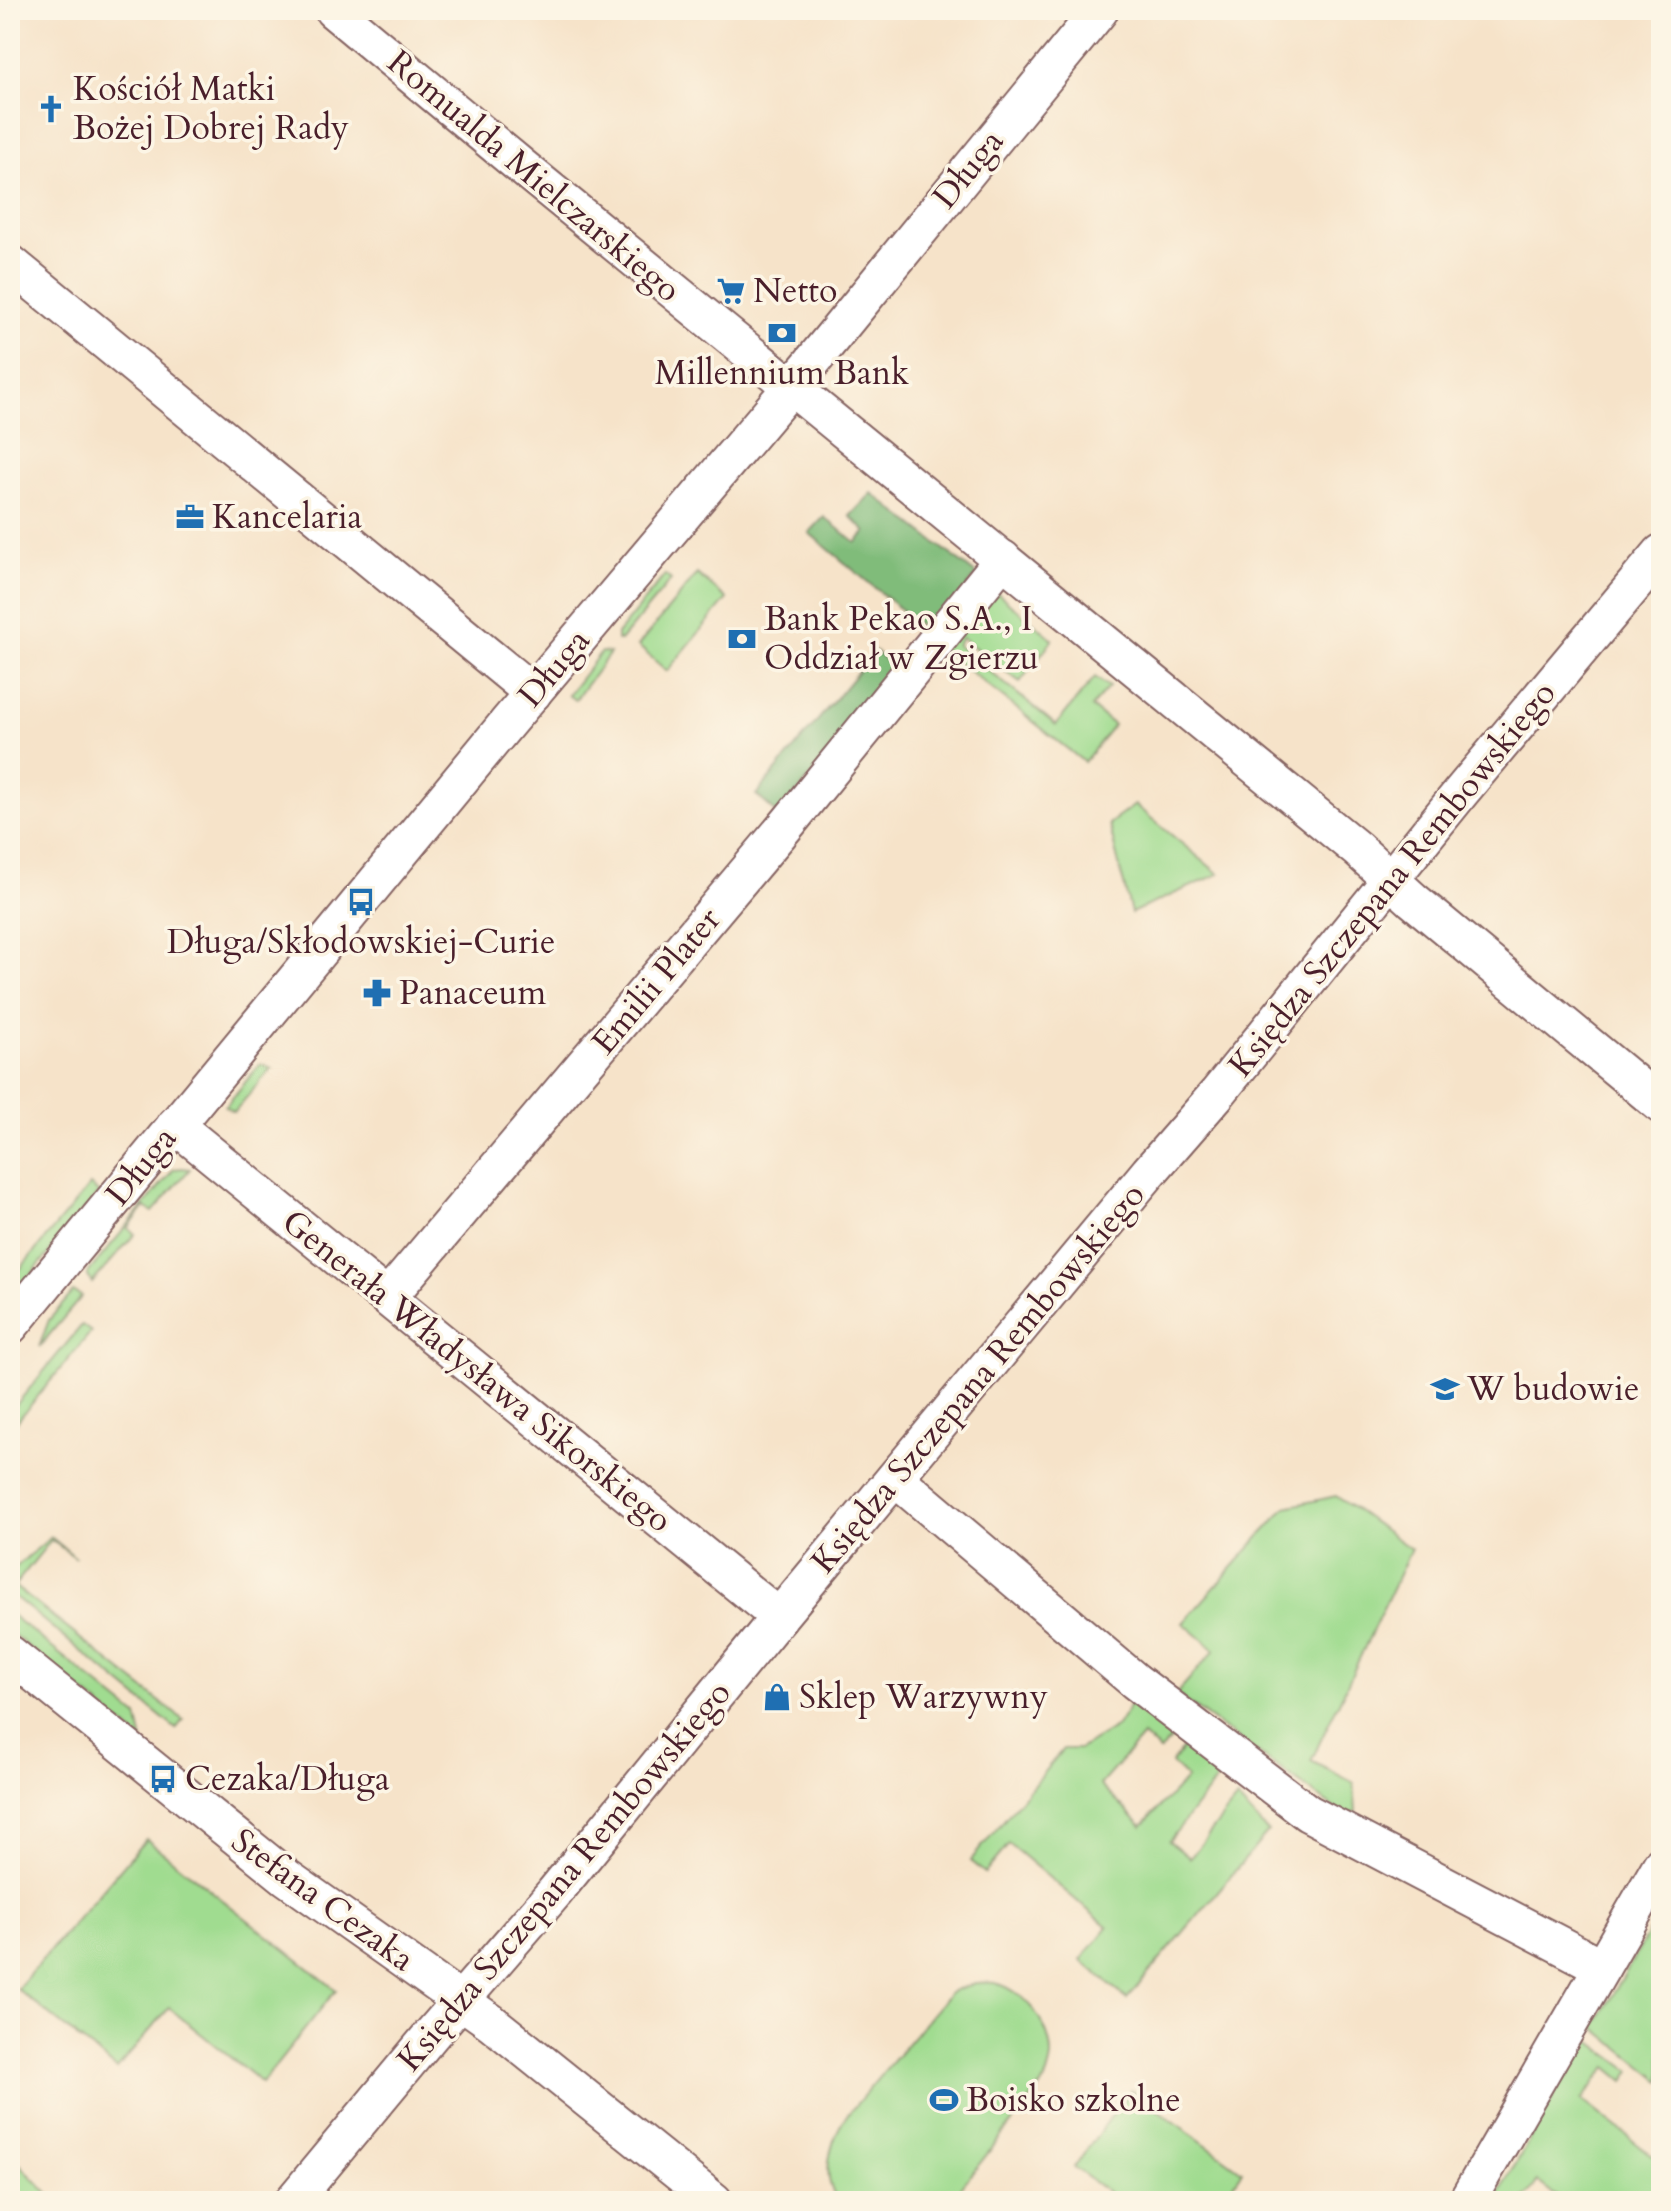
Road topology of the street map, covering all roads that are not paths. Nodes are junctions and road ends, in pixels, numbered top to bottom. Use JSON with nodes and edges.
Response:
{"nodes":[{"id":1,"x":333,"y":10,"type":"edge"},
{"id":2,"x":1100,"y":10,"type":"edge"},
{"id":3,"x":10,"y":263,"type":"edge"},
{"id":4,"x":791,"y":387,"type":"junction"},
{"id":5,"x":1661,"y":553,"type":"edge"},
{"id":6,"x":1003,"y":559,"type":"junction"},
{"id":7,"x":533,"y":693,"type":"junction"},
{"id":8,"x":1391,"y":880,"type":"junction"},
{"id":9,"x":1661,"y":1105,"type":"edge"},
{"id":10,"x":175,"y":1125,"type":"junction"},
{"id":11,"x":389,"y":1296,"type":"junction"},
{"id":12,"x":10,"y":1326,"type":"edge"},
{"id":13,"x":895,"y":1478,"type":"junction"},
{"id":14,"x":779,"y":1617,"type":"junction"},
{"id":15,"x":10,"y":1654,"type":"edge"},
{"id":16,"x":1661,"y":1865,"type":"edge"},
{"id":17,"x":1602,"y":1967,"type":"junction"},
{"id":18,"x":462,"y":2002,"type":"junction"},
{"id":19,"x":293,"y":2201,"type":"edge"},
{"id":20,"x":714,"y":2201,"type":"edge"},
{"id":21,"x":1467,"y":2201,"type":"edge"}],
"edges":[{"from":1,"to":4,"type":"street","name":"Romualda Mielczarskiego"},
{"from":2,"to":4,"type":"street","name":"Długa"},
{"from":3,"to":7,"type":"street"},
{"from":4,"to":6,"type":"street","name":"Romualda Mielczarskiego"},
{"from":4,"to":7,"type":"street","name":"Długa"},
{"from":5,"to":8,"type":"street","name":"Księdza Szczepana Rembowskiego"},
{"from":6,"to":8,"type":"street","name":"Romualda Mielczarskiego"},
{"from":6,"to":11,"type":"street","name":"Emilii Plater"},
{"from":7,"to":10,"type":"street","name":"Długa"},
{"from":8,"to":9,"type":"street","name":"Romualda Mielczarskiego"},
{"from":8,"to":13,"type":"street","name":"Księdza Szczepana Rembowskiego"},
{"from":10,"to":11,"type":"street","name":"Generała Władysława Sikorskiego"},
{"from":10,"to":12,"type":"street","name":"Długa"},
{"from":11,"to":14,"type":"street","name":"Generała Władysława Sikorskiego"},
{"from":13,"to":14,"type":"street","name":"Księdza Szczepana Rembowskiego"},
{"from":13,"to":17,"type":"street"},
{"from":14,"to":18,"type":"street","name":"Księdza Szczepana Rembowskiego"},
{"from":15,"to":18,"type":"street","name":"Stefana Cezaka"},
{"from":16,"to":17,"type":"street"},
{"from":17,"to":21,"type":"street"},
{"from":18,"to":19,"type":"street","name":"Księdza Szczepana Rembowskiego"},
{"from":18,"to":20,"type":"street","name":"Stefana Cezaka"}]}
